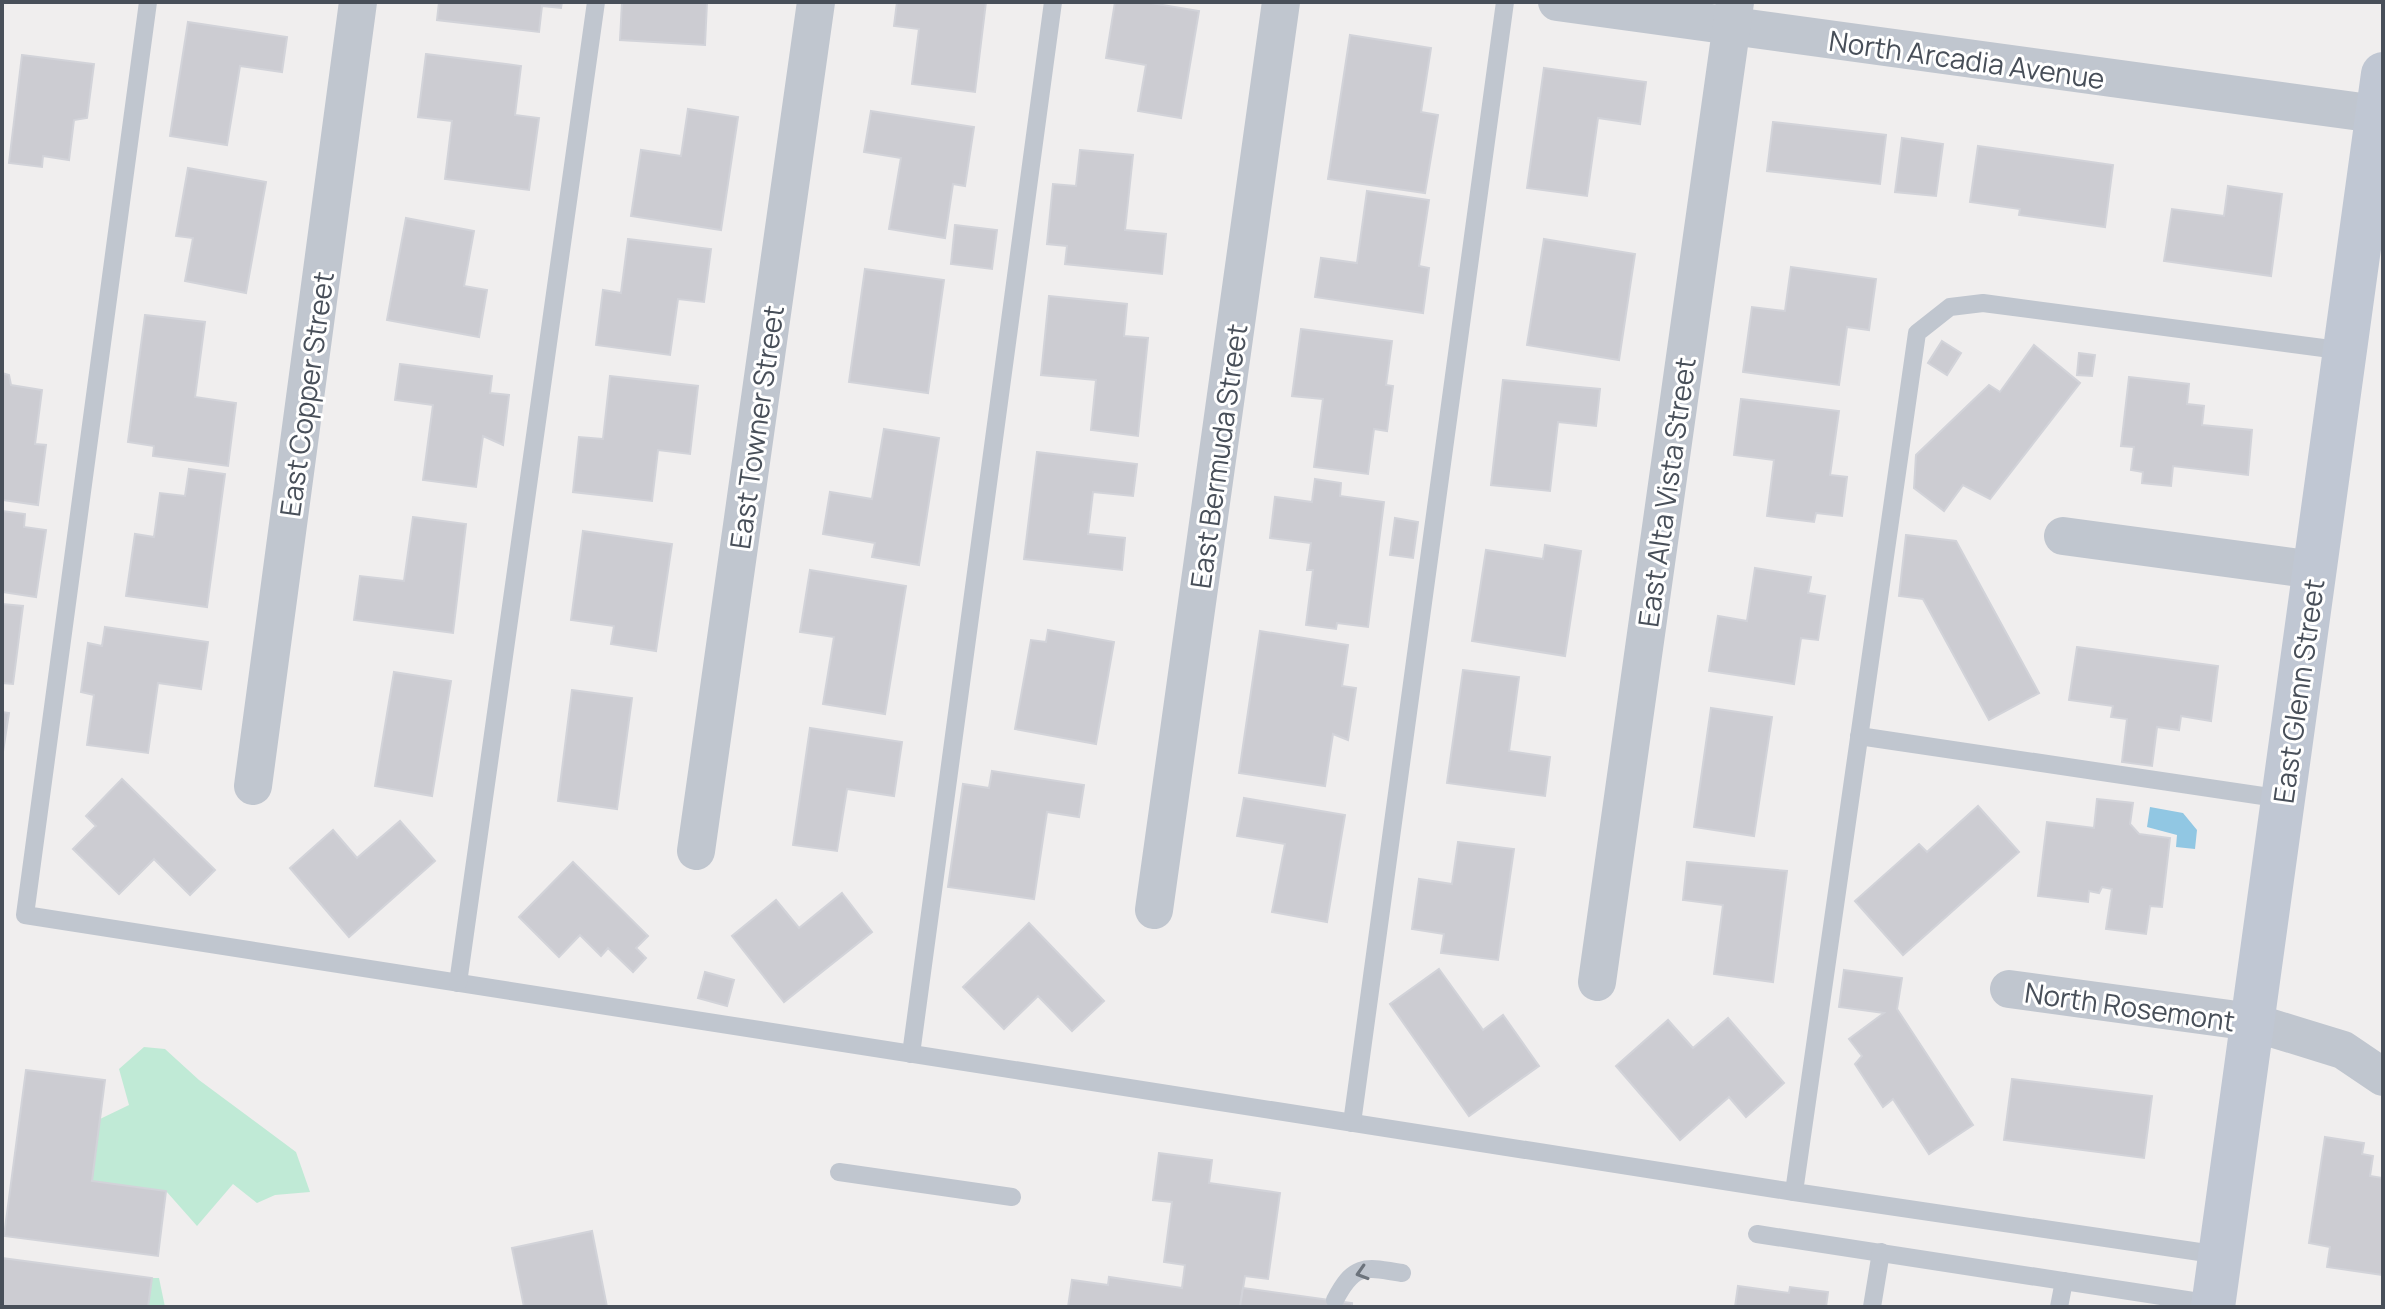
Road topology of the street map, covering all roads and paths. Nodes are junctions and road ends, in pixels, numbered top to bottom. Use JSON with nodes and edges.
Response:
{"nodes":[{"id":1,"x":148,"y":2,"type":"edge"},
{"id":2,"x":358,"y":2,"type":"edge"},
{"id":3,"x":596,"y":2,"type":"edge"},
{"id":4,"x":816,"y":2,"type":"edge"},
{"id":5,"x":1053,"y":2,"type":"edge"},
{"id":6,"x":1281,"y":2,"type":"edge"},
{"id":7,"x":1505,"y":2,"type":"edge"},
{"id":8,"x":1557,"y":2,"type":"edge"},
{"id":9,"x":1733,"y":15,"type":"edge"},
{"id":10,"x":2381,"y":101,"type":"edge"},
{"id":11,"x":2346,"y":351,"type":"junction"},
{"id":12,"x":2063,"y":536,"type":"dead end"},
{"id":13,"x":2315,"y":570,"type":"junction"},
{"id":14,"x":1859,"y":736,"type":"junction"},
{"id":15,"x":253,"y":786,"type":"dead end"},
{"id":16,"x":2283,"y":799,"type":"junction"},
{"id":17,"x":696,"y":851,"type":"dead end"},
{"id":18,"x":1154,"y":910,"type":"dead end"},
{"id":19,"x":1597,"y":982,"type":"dead end"},
{"id":20,"x":458,"y":983,"type":"junction"},
{"id":21,"x":2009,"y":989,"type":"dead end"},
{"id":22,"x":2252,"y":1022,"type":"junction"},
{"id":23,"x":911,"y":1054,"type":"junction"},
{"id":24,"x":2383,"y":1077,"type":"edge"},
{"id":25,"x":1352,"y":1123,"type":"junction"},
{"id":26,"x":839,"y":1172,"type":"dead end"},
{"id":27,"x":1794,"y":1192,"type":"junction"},
{"id":28,"x":1012,"y":1197,"type":"dead end"},
{"id":29,"x":1757,"y":1234,"type":"dead end"},
{"id":30,"x":1881,"y":1252,"type":"junction"},
{"id":31,"x":2220,"y":1255,"type":"junction"},
{"id":32,"x":1402,"y":1273,"type":"dead end"},
{"id":33,"x":2064,"y":1281,"type":"junction"},
{"id":34,"x":1335,"y":1300,"type":"dead end"},
{"id":35,"x":2213,"y":1306,"type":"edge"},
{"id":36,"x":1872,"y":1307,"type":"edge"},
{"id":37,"x":2059,"y":1307,"type":"edge"}],
"edges":[{"from":1,"to":20,"type":"lane"},
{"from":2,"to":15,"type":"street","name":"East Copper Street"},
{"from":3,"to":20,"type":"lane"},
{"from":4,"to":17,"type":"street","name":"East Towner Street"},
{"from":5,"to":23,"type":"lane"},
{"from":6,"to":18,"type":"street","name":"East Bermuda Street"},
{"from":7,"to":25,"type":"lane"},
{"from":8,"to":9,"type":"street","name":"North Arcadia Avenue"},
{"from":9,"to":10,"type":"street","name":"North Arcadia Avenue"},
{"from":9,"to":19,"type":"street","name":"East Alta Vista Street"},
{"from":10,"to":11,"type":"street","name":"East Glenn Street"},
{"from":11,"to":13,"type":"street","name":"East Glenn Street"},
{"from":11,"to":14,"type":"lane"},
{"from":12,"to":13,"type":"street"},
{"from":13,"to":16,"type":"street","name":"East Glenn Street"},
{"from":14,"to":16,"type":"lane"},
{"from":14,"to":27,"type":"lane"},
{"from":16,"to":22,"type":"street","name":"East Glenn Street"},
{"from":20,"to":23,"type":"lane"},
{"from":21,"to":22,"type":"street","name":"North Rosemont"},
{"from":22,"to":24,"type":"street","name":"North Rosemont"},
{"from":22,"to":31,"type":"street","name":"East Glenn Street"},
{"from":23,"to":25,"type":"lane"},
{"from":25,"to":27,"type":"lane"},
{"from":26,"to":28,"type":"lane"},
{"from":27,"to":31,"type":"lane"},
{"from":29,"to":30,"type":"lane"},
{"from":30,"to":33,"type":"lane"},
{"from":30,"to":36,"type":"lane"},
{"from":31,"to":35,"type":"street","name":"East Glenn Street"},
{"from":32,"to":34,"type":"lane","one_way":true},
{"from":33,"to":35,"type":"lane"},
{"from":33,"to":37,"type":"lane"}]}
